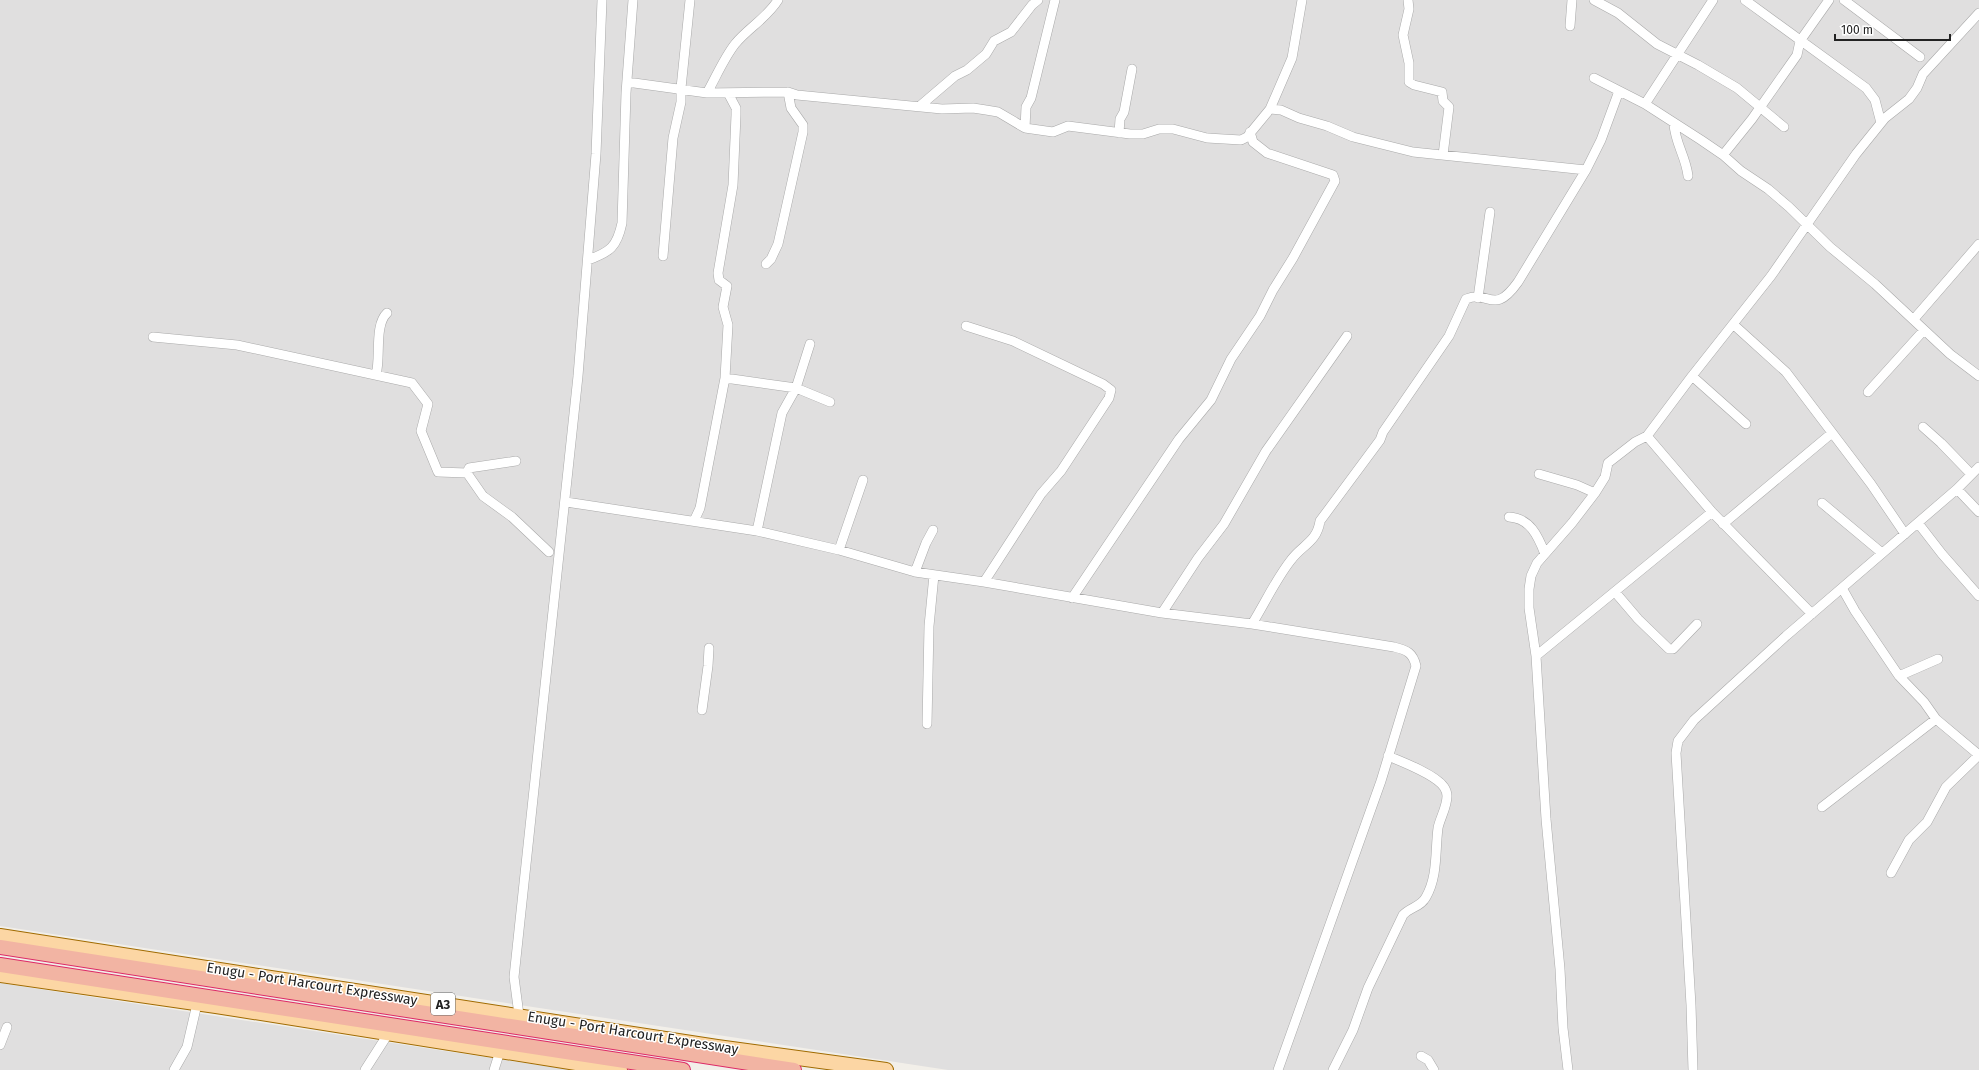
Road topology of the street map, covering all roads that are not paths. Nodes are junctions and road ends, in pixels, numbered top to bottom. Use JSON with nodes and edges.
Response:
{"nodes":[{"id":1,"x":602,"y":0,"type":"edge"},
{"id":2,"x":634,"y":0,"type":"edge"},
{"id":3,"x":690,"y":0,"type":"edge"},
{"id":4,"x":778,"y":0,"type":"edge"},
{"id":5,"x":1038,"y":0,"type":"edge"},
{"id":6,"x":1054,"y":0,"type":"edge"},
{"id":7,"x":1302,"y":0,"type":"edge"},
{"id":8,"x":1408,"y":0,"type":"edge"},
{"id":9,"x":1572,"y":0,"type":"edge"},
{"id":10,"x":1594,"y":0,"type":"edge"},
{"id":11,"x":1713,"y":0,"type":"edge"},
{"id":12,"x":1746,"y":0,"type":"edge"},
{"id":13,"x":1829,"y":0,"type":"edge"},
{"id":14,"x":1844,"y":0,"type":"edge"},
{"id":15,"x":1979,"y":13,"type":"edge"},
{"id":16,"x":1570,"y":26,"type":"dead end"},
{"id":17,"x":1800,"y":41,"type":"junction"},
{"id":18,"x":1678,"y":54,"type":"junction"},
{"id":19,"x":1920,"y":57,"type":"dead end"},
{"id":20,"x":1132,"y":69,"type":"dead end"},
{"id":21,"x":1594,"y":78,"type":"dead end"},
{"id":22,"x":627,"y":82,"type":"junction"},
{"id":23,"x":681,"y":90,"type":"junction"},
{"id":24,"x":1619,"y":91,"type":"junction"},
{"id":25,"x":788,"y":92,"type":"junction"},
{"id":26,"x":707,"y":93,"type":"junction"},
{"id":27,"x":728,"y":93,"type":"junction"},
{"id":28,"x":1645,"y":104,"type":"junction"},
{"id":29,"x":921,"y":106,"type":"junction"},
{"id":30,"x":1270,"y":109,"type":"junction"},
{"id":31,"x":1881,"y":123,"type":"junction"},
{"id":32,"x":1674,"y":124,"type":"junction"},
{"id":33,"x":1784,"y":127,"type":"dead end"},
{"id":34,"x":1025,"y":128,"type":"junction"},
{"id":35,"x":1250,"y":132,"type":"junction"},
{"id":36,"x":1119,"y":133,"type":"junction"},
{"id":37,"x":1241,"y":140,"type":"junction"},
{"id":38,"x":1253,"y":142,"type":"junction"},
{"id":39,"x":1443,"y":155,"type":"junction"},
{"id":40,"x":1723,"y":155,"type":"junction"},
{"id":41,"x":1586,"y":170,"type":"junction"},
{"id":42,"x":1688,"y":176,"type":"dead end"},
{"id":43,"x":1490,"y":212,"type":"dead end"},
{"id":44,"x":1807,"y":223,"type":"junction"},
{"id":45,"x":1979,"y":244,"type":"edge"},
{"id":46,"x":664,"y":256,"type":"dead end"},
{"id":47,"x":588,"y":260,"type":"junction"},
{"id":48,"x":766,"y":264,"type":"dead end"},
{"id":49,"x":1478,"y":298,"type":"junction"},
{"id":50,"x":387,"y":313,"type":"dead end"},
{"id":51,"x":1914,"y":319,"type":"junction"},
{"id":52,"x":1734,"y":325,"type":"junction"},
{"id":53,"x":966,"y":326,"type":"dead end"},
{"id":54,"x":1924,"y":330,"type":"junction"},
{"id":55,"x":1347,"y":336,"type":"dead end"},
{"id":56,"x":153,"y":337,"type":"dead end"},
{"id":57,"x":810,"y":344,"type":"dead end"},
{"id":58,"x":376,"y":375,"type":"junction"},
{"id":59,"x":1692,"y":376,"type":"junction"},
{"id":60,"x":1979,"y":376,"type":"edge"},
{"id":61,"x":726,"y":378,"type":"junction"},
{"id":62,"x":796,"y":388,"type":"junction"},
{"id":63,"x":1868,"y":392,"type":"dead end"},
{"id":64,"x":830,"y":402,"type":"dead end"},
{"id":65,"x":1746,"y":424,"type":"dead end"},
{"id":66,"x":1923,"y":427,"type":"dead end"},
{"id":67,"x":1832,"y":433,"type":"junction"},
{"id":68,"x":1647,"y":436,"type":"junction"},
{"id":69,"x":516,"y":461,"type":"dead end"},
{"id":70,"x":1979,"y":467,"type":"edge"},
{"id":71,"x":467,"y":474,"type":"junction"},
{"id":72,"x":1539,"y":474,"type":"dead end"},
{"id":73,"x":1971,"y":474,"type":"junction"},
{"id":74,"x":863,"y":480,"type":"dead end"},
{"id":75,"x":1957,"y":489,"type":"junction"},
{"id":76,"x":1596,"y":493,"type":"junction"},
{"id":77,"x":566,"y":502,"type":"junction"},
{"id":78,"x":1822,"y":503,"type":"dead end"},
{"id":79,"x":1712,"y":512,"type":"junction"},
{"id":80,"x":1979,"y":512,"type":"edge"},
{"id":81,"x":1509,"y":517,"type":"dead end"},
{"id":82,"x":694,"y":521,"type":"junction"},
{"id":83,"x":1918,"y":523,"type":"junction"},
{"id":84,"x":1723,"y":524,"type":"junction"},
{"id":85,"x":933,"y":530,"type":"dead end"},
{"id":86,"x":757,"y":531,"type":"junction"},
{"id":87,"x":1905,"y":534,"type":"junction"},
{"id":88,"x":839,"y":550,"type":"junction"},
{"id":89,"x":549,"y":552,"type":"dead end"},
{"id":90,"x":1882,"y":553,"type":"junction"},
{"id":91,"x":1545,"y":554,"type":"junction"},
{"id":92,"x":915,"y":572,"type":"junction"},
{"id":93,"x":934,"y":575,"type":"junction"},
{"id":94,"x":984,"y":582,"type":"junction"},
{"id":95,"x":1842,"y":588,"type":"junction"},
{"id":96,"x":1615,"y":592,"type":"junction"},
{"id":97,"x":1979,"y":596,"type":"edge"},
{"id":98,"x":1072,"y":598,"type":"junction"},
{"id":99,"x":1162,"y":613,"type":"junction"},
{"id":100,"x":1812,"y":614,"type":"junction"},
{"id":101,"x":1252,"y":624,"type":"junction"},
{"id":102,"x":1696,"y":624,"type":"dead end"},
{"id":103,"x":709,"y":648,"type":"dead end"},
{"id":104,"x":1536,"y":656,"type":"junction"},
{"id":105,"x":1938,"y":659,"type":"dead end"},
{"id":106,"x":1899,"y":676,"type":"junction"},
{"id":107,"x":702,"y":710,"type":"dead end"},
{"id":108,"x":1936,"y":719,"type":"junction"},
{"id":109,"x":927,"y":724,"type":"dead end"},
{"id":110,"x":1979,"y":755,"type":"edge"},
{"id":111,"x":1388,"y":756,"type":"junction"},
{"id":112,"x":1822,"y":807,"type":"dead end"},
{"id":113,"x":1890,"y":873,"type":"dead end"},
{"id":114,"x":0,"y":936,"type":"edge"},
{"id":115,"x":0,"y":947,"type":"edge"},
{"id":116,"x":0,"y":965,"type":"edge"},
{"id":117,"x":0,"y":975,"type":"edge"},
{"id":118,"x":197,"y":1004,"type":"junction"},
{"id":119,"x":519,"y":1016,"type":"junction"},
{"id":120,"x":7,"y":1027,"type":"dead end"},
{"id":121,"x":388,"y":1034,"type":"junction"},
{"id":122,"x":0,"y":1045,"type":"edge"},
{"id":123,"x":500,"y":1051,"type":"junction"},
{"id":124,"x":1421,"y":1056,"type":"dead end"},
{"id":125,"x":588,"y":1068,"type":"edge"},
{"id":126,"x":174,"y":1070,"type":"edge"},
{"id":127,"x":365,"y":1070,"type":"edge"},
{"id":128,"x":494,"y":1070,"type":"edge"},
{"id":129,"x":620,"y":1070,"type":"edge"},
{"id":130,"x":683,"y":1070,"type":"edge"},
{"id":131,"x":794,"y":1070,"type":"edge"},
{"id":132,"x":886,"y":1070,"type":"edge"},
{"id":133,"x":1278,"y":1070,"type":"edge"},
{"id":134,"x":1333,"y":1070,"type":"edge"},
{"id":135,"x":1434,"y":1070,"type":"edge"},
{"id":136,"x":1568,"y":1070,"type":"edge"},
{"id":137,"x":1693,"y":1070,"type":"edge"}],
"edges":[{"from":1,"to":47,"type":"street"},
{"from":2,"to":22,"type":"street"},
{"from":3,"to":23,"type":"street"},
{"from":4,"to":26,"type":"street"},
{"from":5,"to":29,"type":"street"},
{"from":6,"to":34,"type":"street"},
{"from":7,"to":30,"type":"street"},
{"from":8,"to":39,"type":"street"},
{"from":9,"to":16,"type":"street"},
{"from":10,"to":18,"type":"street"},
{"from":11,"to":18,"type":"street"},
{"from":12,"to":17,"type":"street"},
{"from":13,"to":17,"type":"street"},
{"from":14,"to":19,"type":"street"},
{"from":15,"to":31,"type":"street"},
{"from":17,"to":31,"type":"street"},
{"from":17,"to":40,"type":"street"},
{"from":18,"to":28,"type":"street"},
{"from":18,"to":33,"type":"street"},
{"from":20,"to":36,"type":"street"},
{"from":21,"to":24,"type":"street"},
{"from":22,"to":23,"type":"street"},
{"from":22,"to":47,"type":"street"},
{"from":23,"to":26,"type":"street"},
{"from":23,"to":46,"type":"street"},
{"from":24,"to":28,"type":"street"},
{"from":24,"to":41,"type":"street"},
{"from":25,"to":27,"type":"street"},
{"from":25,"to":29,"type":"street"},
{"from":25,"to":48,"type":"street"},
{"from":26,"to":27,"type":"street"},
{"from":27,"to":61,"type":"street"},
{"from":28,"to":32,"type":"street"},
{"from":29,"to":34,"type":"street"},
{"from":30,"to":35,"type":"street"},
{"from":30,"to":39,"type":"street"},
{"from":31,"to":44,"type":"street"},
{"from":32,"to":40,"type":"street"},
{"from":32,"to":42,"type":"street"},
{"from":34,"to":36,"type":"street"},
{"from":35,"to":37,"type":"street"},
{"from":35,"to":38,"type":"street"},
{"from":36,"to":37,"type":"street"},
{"from":37,"to":38,"type":"street"},
{"from":38,"to":98,"type":"street"},
{"from":39,"to":41,"type":"street"},
{"from":40,"to":44,"type":"street"},
{"from":41,"to":49,"type":"street"},
{"from":43,"to":49,"type":"street"},
{"from":44,"to":51,"type":"street"},
{"from":44,"to":52,"type":"street"},
{"from":45,"to":51,"type":"street"},
{"from":47,"to":77,"type":"street"},
{"from":49,"to":101,"type":"street"},
{"from":50,"to":58,"type":"street"},
{"from":51,"to":54,"type":"street"},
{"from":52,"to":59,"type":"street"},
{"from":52,"to":67,"type":"street"},
{"from":53,"to":94,"type":"street"},
{"from":54,"to":60,"type":"street"},
{"from":54,"to":63,"type":"street"},
{"from":55,"to":99,"type":"street"},
{"from":56,"to":58,"type":"street"},
{"from":57,"to":62,"type":"street"},
{"from":58,"to":71,"type":"street"},
{"from":59,"to":65,"type":"street"},
{"from":59,"to":68,"type":"street"},
{"from":61,"to":62,"type":"street"},
{"from":61,"to":82,"type":"street"},
{"from":62,"to":64,"type":"street"},
{"from":62,"to":86,"type":"street"},
{"from":66,"to":73,"type":"street"},
{"from":67,"to":84,"type":"street"},
{"from":67,"to":87,"type":"street"},
{"from":68,"to":76,"type":"street"},
{"from":68,"to":79,"type":"street"},
{"from":69,"to":71,"type":"street"},
{"from":70,"to":73,"type":"street"},
{"from":71,"to":89,"type":"street"},
{"from":72,"to":76,"type":"street"},
{"from":73,"to":75,"type":"street"},
{"from":74,"to":88,"type":"street"},
{"from":75,"to":80,"type":"street"},
{"from":75,"to":83,"type":"street"},
{"from":76,"to":91,"type":"street"},
{"from":77,"to":82,"type":"street"},
{"from":77,"to":119,"type":"street"},
{"from":78,"to":90,"type":"street"},
{"from":79,"to":84,"type":"street"},
{"from":79,"to":96,"type":"street"},
{"from":81,"to":91,"type":"street"},
{"from":82,"to":86,"type":"street"},
{"from":83,"to":87,"type":"street"},
{"from":83,"to":97,"type":"street"},
{"from":84,"to":100,"type":"street"},
{"from":85,"to":92,"type":"street"},
{"from":86,"to":88,"type":"street"},
{"from":87,"to":90,"type":"street"},
{"from":88,"to":92,"type":"street"},
{"from":90,"to":95,"type":"street"},
{"from":91,"to":104,"type":"street"},
{"from":92,"to":93,"type":"street"},
{"from":93,"to":94,"type":"street"},
{"from":93,"to":109,"type":"street"},
{"from":94,"to":98,"type":"street"},
{"from":95,"to":100,"type":"street"},
{"from":95,"to":106,"type":"street"},
{"from":96,"to":102,"type":"street"},
{"from":96,"to":104,"type":"street"},
{"from":98,"to":99,"type":"street"},
{"from":99,"to":101,"type":"street"},
{"from":100,"to":137,"type":"street"},
{"from":101,"to":111,"type":"street"},
{"from":103,"to":107,"type":"street"},
{"from":104,"to":136,"type":"street"},
{"from":105,"to":106,"type":"street"},
{"from":106,"to":108,"type":"street"},
{"from":108,"to":110,"type":"street"},
{"from":108,"to":112,"type":"street"},
{"from":110,"to":113,"type":"street"},
{"from":111,"to":133,"type":"street"},
{"from":111,"to":134,"type":"street"},
{"from":114,"to":119,"type":"main road","name":"Enugu - Port Harcourt Expressway","number":"A3"},
{"from":115,"to":131,"type":"highway","name":"Enugu - Port Harcourt Expressway","number":"A3"},
{"from":116,"to":130,"type":"highway","name":"Enugu - Port Harcourt Expressway","number":"A3"},
{"from":117,"to":118,"type":"main road"},
{"from":118,"to":121,"type":"main road"},
{"from":118,"to":126,"type":"street"},
{"from":119,"to":132,"type":"main road","name":"Enugu - Port Harcourt Expressway","number":"A3"},
{"from":120,"to":122,"type":"street"},
{"from":121,"to":123,"type":"main road"},
{"from":121,"to":127,"type":"street"},
{"from":123,"to":125,"type":"main road"},
{"from":123,"to":128,"type":"street"},
{"from":124,"to":135,"type":"street"},
{"from":125,"to":129,"type":"main road"}]}
